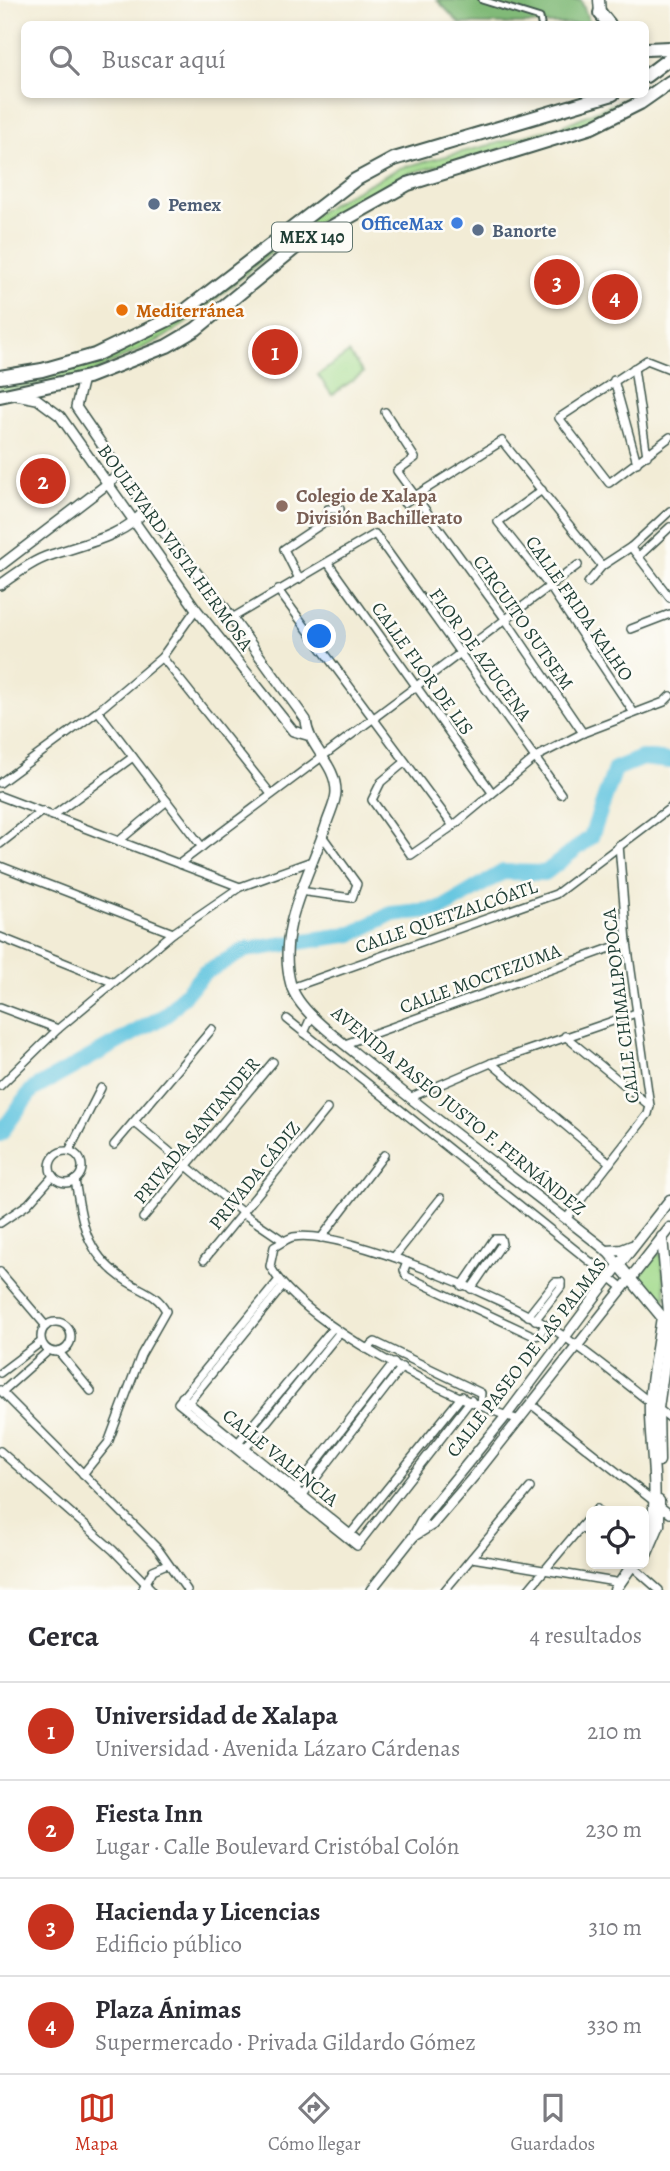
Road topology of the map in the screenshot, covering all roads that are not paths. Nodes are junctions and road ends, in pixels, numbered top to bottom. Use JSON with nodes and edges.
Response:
{"nodes":[{"id":1,"x":482,"y":0,"type":"edge"},
{"id":2,"x":540,"y":21,"type":"edge"},
{"id":3,"x":670,"y":47,"type":"edge"},
{"id":4,"x":649,"y":48,"type":"edge"},
{"id":5,"x":670,"y":58,"type":"edge"},
{"id":6,"x":649,"y":74,"type":"edge"},
{"id":7,"x":670,"y":82,"type":"edge"},
{"id":8,"x":649,"y":97,"type":"edge"},
{"id":9,"x":601,"y":98,"type":"edge"},
{"id":10,"x":647,"y":98,"type":"edge"},
{"id":11,"x":0,"y":368,"type":"edge"},
{"id":12,"x":634,"y":368,"type":"junction"},
{"id":13,"x":670,"y":369,"type":"edge"},
{"id":14,"x":42,"y":370,"type":"junction"},
{"id":15,"x":0,"y":377,"type":"edge"},
{"id":16,"x":83,"y":378,"type":"junction"},
{"id":17,"x":614,"y":380,"type":"junction"},
{"id":18,"x":4,"y":395,"type":"edge"},
{"id":19,"x":385,"y":412,"type":"dead end"},
{"id":20,"x":670,"y":437,"type":"edge"},
{"id":21,"x":647,"y":456,"type":"junction"},
{"id":22,"x":637,"y":463,"type":"junction"},
{"id":23,"x":123,"y":472,"type":"junction"},
{"id":24,"x":108,"y":483,"type":"junction"},
{"id":25,"x":541,"y":490,"type":"junction"},
{"id":26,"x":413,"y":497,"type":"junction"},
{"id":27,"x":404,"y":503,"type":"dead end"},
{"id":28,"x":146,"y":509,"type":"junction"},
{"id":29,"x":670,"y":511,"type":"edge"},
{"id":30,"x":323,"y":523,"type":"dead end"},
{"id":31,"x":135,"y":524,"type":"junction"},
{"id":32,"x":670,"y":527,"type":"edge"},
{"id":33,"x":631,"y":547,"type":"junction"},
{"id":34,"x":639,"y":556,"type":"junction"},
{"id":35,"x":328,"y":563,"type":"junction"},
{"id":36,"x":578,"y":565,"type":"dead end"},
{"id":37,"x":0,"y":566,"type":"edge"},
{"id":38,"x":602,"y":566,"type":"junction"},
{"id":39,"x":299,"y":579,"type":"junction"},
{"id":40,"x":588,"y":583,"type":"dead end"},
{"id":41,"x":0,"y":585,"type":"edge"},
{"id":42,"x":550,"y":587,"type":"junction"},
{"id":43,"x":278,"y":590,"type":"junction"},
{"id":44,"x":670,"y":598,"type":"edge"},
{"id":45,"x":196,"y":609,"type":"junction"},
{"id":46,"x":670,"y":614,"type":"edge"},
{"id":47,"x":232,"y":618,"type":"junction"},
{"id":48,"x":506,"y":620,"type":"junction"},
{"id":49,"x":631,"y":629,"type":"dead end"},
{"id":50,"x":460,"y":652,"type":"junction"},
{"id":51,"x":162,"y":657,"type":"junction"},
{"id":52,"x":418,"y":685,"type":"junction"},
{"id":53,"x":670,"y":696,"type":"edge"},
{"id":54,"x":98,"y":711,"type":"junction"},
{"id":55,"x":634,"y":713,"type":"junction"},
{"id":56,"x":375,"y":718,"type":"junction"},
{"id":57,"x":583,"y":733,"type":"junction"},
{"id":58,"x":307,"y":735,"type":"junction"},
{"id":59,"x":321,"y":755,"type":"junction"},
{"id":60,"x":133,"y":757,"type":"junction"},
{"id":61,"x":536,"y":757,"type":"junction"},
{"id":62,"x":405,"y":762,"type":"junction"},
{"id":63,"x":0,"y":783,"type":"edge"},
{"id":64,"x":491,"y":791,"type":"junction"},
{"id":65,"x":271,"y":794,"type":"junction"},
{"id":66,"x":561,"y":794,"type":"dead end"},
{"id":67,"x":0,"y":796,"type":"edge"},
{"id":68,"x":167,"y":801,"type":"junction"},
{"id":69,"x":670,"y":808,"type":"edge"},
{"id":70,"x":42,"y":811,"type":"junction"},
{"id":71,"x":54,"y":816,"type":"junction"},
{"id":72,"x":453,"y":827,"type":"junction"},
{"id":73,"x":323,"y":836,"type":"junction"},
{"id":74,"x":119,"y":841,"type":"junction"},
{"id":75,"x":0,"y":844,"type":"edge"},
{"id":76,"x":619,"y":845,"type":"junction"},
{"id":77,"x":202,"y":847,"type":"junction"},
{"id":78,"x":312,"y":861,"type":"junction"},
{"id":79,"x":179,"y":864,"type":"junction"},
{"id":80,"x":0,"y":866,"type":"edge"},
{"id":81,"x":240,"y":887,"type":"junction"},
{"id":82,"x":299,"y":891,"type":"junction"},
{"id":83,"x":173,"y":933,"type":"junction"},
{"id":84,"x":0,"y":937,"type":"edge"},
{"id":85,"x":627,"y":942,"type":"junction"},
{"id":86,"x":113,"y":982,"type":"junction"},
{"id":87,"x":291,"y":988,"type":"junction"},
{"id":88,"x":0,"y":1007,"type":"edge"},
{"id":89,"x":636,"y":1013,"type":"junction"},
{"id":90,"x":312,"y":1015,"type":"junction"},
{"id":91,"x":287,"y":1020,"type":"dead end"},
{"id":92,"x":58,"y":1028,"type":"junction"},
{"id":93,"x":212,"y":1029,"type":"dead end"},
{"id":94,"x":303,"y":1033,"type":"junction"},
{"id":95,"x":565,"y":1036,"type":"junction"},
{"id":96,"x":345,"y":1044,"type":"junction"},
{"id":97,"x":273,"y":1062,"type":"dead end"},
{"id":98,"x":491,"y":1063,"type":"junction"},
{"id":99,"x":1,"y":1084,"type":"edge"},
{"id":100,"x":101,"y":1088,"type":"dead end"},
{"id":101,"x":409,"y":1098,"type":"junction"},
{"id":102,"x":650,"y":1106,"type":"junction"},
{"id":103,"x":327,"y":1109,"type":"dead end"},
{"id":104,"x":134,"y":1122,"type":"junction"},
{"id":105,"x":114,"y":1145,"type":"dead end"},
{"id":106,"x":69,"y":1151,"type":"junction"},
{"id":107,"x":384,"y":1155,"type":"dead end"},
{"id":108,"x":610,"y":1163,"type":"junction"},
{"id":109,"x":184,"y":1166,"type":"junction"},
{"id":110,"x":52,"y":1176,"type":"junction"},
{"id":111,"x":75,"y":1180,"type":"junction"},
{"id":112,"x":441,"y":1198,"type":"dead end"},
{"id":113,"x":670,"y":1200,"type":"edge"},
{"id":114,"x":244,"y":1214,"type":"junction"},
{"id":115,"x":143,"y":1218,"type":"dead end"},
{"id":116,"x":566,"y":1219,"type":"junction"},
{"id":117,"x":0,"y":1223,"type":"edge"},
{"id":118,"x":670,"y":1228,"type":"edge"},
{"id":119,"x":662,"y":1237,"type":"junction"},
{"id":120,"x":321,"y":1238,"type":"junction"},
{"id":121,"x":284,"y":1241,"type":"junction"},
{"id":122,"x":635,"y":1244,"type":"junction"},
{"id":123,"x":607,"y":1251,"type":"junction"},
{"id":124,"x":394,"y":1257,"type":"junction"},
{"id":125,"x":204,"y":1260,"type":"dead end"},
{"id":126,"x":407,"y":1262,"type":"junction"},
{"id":127,"x":620,"y":1265,"type":"junction"},
{"id":128,"x":0,"y":1272,"type":"edge"},
{"id":129,"x":610,"y":1277,"type":"junction"},
{"id":130,"x":630,"y":1279,"type":"junction"},
{"id":131,"x":281,"y":1283,"type":"junction"},
{"id":132,"x":462,"y":1286,"type":"junction"},
{"id":133,"x":623,"y":1288,"type":"junction"},
{"id":134,"x":471,"y":1289,"type":"junction"},
{"id":135,"x":531,"y":1318,"type":"junction"},
{"id":136,"x":667,"y":1321,"type":"edge"},
{"id":137,"x":545,"y":1325,"type":"junction"},
{"id":138,"x":46,"y":1326,"type":"junction"},
{"id":139,"x":333,"y":1328,"type":"junction"},
{"id":140,"x":340,"y":1332,"type":"junction"},
{"id":141,"x":565,"y":1338,"type":"junction"},
{"id":142,"x":41,"y":1342,"type":"junction"},
{"id":143,"x":577,"y":1347,"type":"junction"},
{"id":144,"x":366,"y":1349,"type":"junction"},
{"id":145,"x":48,"y":1351,"type":"junction"},
{"id":146,"x":60,"y":1352,"type":"junction"},
{"id":147,"x":304,"y":1363,"type":"junction"},
{"id":148,"x":394,"y":1363,"type":"junction"},
{"id":149,"x":402,"y":1367,"type":"junction"},
{"id":150,"x":310,"y":1369,"type":"junction"},
{"id":151,"x":0,"y":1373,"type":"edge"},
{"id":152,"x":1,"y":1391,"type":"edge"},
{"id":153,"x":91,"y":1391,"type":"dead end"},
{"id":154,"x":462,"y":1396,"type":"junction"},
{"id":155,"x":471,"y":1400,"type":"junction"},
{"id":156,"x":272,"y":1402,"type":"junction"},
{"id":157,"x":480,"y":1404,"type":"junction"},
{"id":158,"x":532,"y":1405,"type":"junction"},
{"id":159,"x":654,"y":1405,"type":"junction"},
{"id":160,"x":279,"y":1408,"type":"junction"},
{"id":161,"x":363,"y":1410,"type":"junction"},
{"id":162,"x":506,"y":1416,"type":"junction"},
{"id":163,"x":670,"y":1418,"type":"edge"},
{"id":164,"x":520,"y":1420,"type":"junction"},
{"id":165,"x":236,"y":1446,"type":"junction"},
{"id":166,"x":420,"y":1448,"type":"junction"},
{"id":167,"x":0,"y":1451,"type":"edge"},
{"id":168,"x":244,"y":1451,"type":"junction"},
{"id":169,"x":428,"y":1455,"type":"junction"},
{"id":170,"x":321,"y":1457,"type":"junction"},
{"id":171,"x":328,"y":1463,"type":"junction"},
{"id":172,"x":83,"y":1474,"type":"junction"},
{"id":173,"x":530,"y":1488,"type":"dead end"},
{"id":174,"x":294,"y":1492,"type":"junction"},
{"id":175,"x":382,"y":1495,"type":"junction"},
{"id":176,"x":301,"y":1497,"type":"junction"},
{"id":177,"x":391,"y":1502,"type":"junction"},
{"id":178,"x":656,"y":1503,"type":"junction"},
{"id":179,"x":670,"y":1514,"type":"edge"},
{"id":180,"x":586,"y":1521,"type":"edge"},
{"id":181,"x":581,"y":1527,"type":"junction"},
{"id":182,"x":649,"y":1530,"type":"edge"},
{"id":183,"x":586,"y":1531,"type":"edge"},
{"id":184,"x":349,"y":1536,"type":"junction"},
{"id":185,"x":413,"y":1537,"type":"junction"},
{"id":186,"x":649,"y":1543,"type":"edge"},
{"id":187,"x":472,"y":1558,"type":"junction"},
{"id":188,"x":167,"y":1564,"type":"junction"},
{"id":189,"x":634,"y":1569,"type":"edge"},
{"id":190,"x":641,"y":1569,"type":"edge"},
{"id":191,"x":544,"y":1570,"type":"junction"},
{"id":192,"x":621,"y":1584,"type":"edge"},
{"id":193,"x":143,"y":1587,"type":"edge"},
{"id":194,"x":152,"y":1590,"type":"edge"},
{"id":195,"x":187,"y":1590,"type":"edge"},
{"id":196,"x":371,"y":1590,"type":"edge"},
{"id":197,"x":445,"y":1590,"type":"edge"},
{"id":198,"x":528,"y":1590,"type":"edge"},
{"id":199,"x":659,"y":1590,"type":"edge"}],
"edges":[{"from":1,"to":2,"type":"street"},
{"from":3,"to":4,"type":"highway"},
{"from":5,"to":6,"type":"highway"},
{"from":7,"to":8,"type":"highway","number":"MEX 140"},
{"from":9,"to":14,"type":"highway","number":"MEX 140"},
{"from":10,"to":16,"type":"highway","number":"MEX 140"},
{"from":11,"to":14,"type":"highway"},
{"from":12,"to":13,"type":"street"},
{"from":12,"to":17,"type":"street"},
{"from":12,"to":21,"type":"street"},
{"from":14,"to":15,"type":"highway","number":"MEX 140"},
{"from":16,"to":18,"type":"highway","number":"MEX 140"},
{"from":16,"to":23,"type":"street","name":"BOULEVARD VISTA HERMOSA"},
{"from":17,"to":22,"type":"street"},
{"from":17,"to":22,"type":"street"},
{"from":18,"to":24,"type":"street","name":"BOULEVARD VISTA HERMOSA"},
{"from":19,"to":26,"type":"street","name":"CIRCUITO SUTSEM"},
{"from":20,"to":21,"type":"street"},
{"from":21,"to":22,"type":"street"},
{"from":23,"to":24,"type":"street"},
{"from":23,"to":28,"type":"street","name":"BOULEVARD VISTA HERMOSA"},
{"from":24,"to":31,"type":"street","name":"BOULEVARD VISTA HERMOSA"},
{"from":24,"to":37,"type":"street"},
{"from":25,"to":26,"type":"street"},
{"from":25,"to":38,"type":"street"},
{"from":25,"to":42,"type":"street","name":"CALLE FRIDA KALHO"},
{"from":26,"to":27,"type":"street"},
{"from":26,"to":48,"type":"street","name":"CIRCUITO SUTSEM"},
{"from":28,"to":31,"type":"street"},
{"from":28,"to":47,"type":"street","name":"BOULEVARD VISTA HERMOSA"},
{"from":29,"to":33,"type":"street"},
{"from":30,"to":39,"type":"street"},
{"from":31,"to":41,"type":"street"},
{"from":31,"to":45,"type":"street","name":"BOULEVARD VISTA HERMOSA"},
{"from":32,"to":34,"type":"street"},
{"from":33,"to":34,"type":"street"},
{"from":33,"to":38,"type":"street"},
{"from":34,"to":44,"type":"street"},
{"from":35,"to":39,"type":"street"},
{"from":35,"to":50,"type":"street","name":"FLOR DE AZUCENA"},
{"from":35,"to":52,"type":"street","name":"CALLE FLOR DE LIS"},
{"from":36,"to":42,"type":"street"},
{"from":38,"to":40,"type":"street"},
{"from":39,"to":43,"type":"street"},
{"from":42,"to":48,"type":"street"},
{"from":42,"to":55,"type":"street","name":"CALLE FRIDA KALHO"},
{"from":43,"to":47,"type":"street"},
{"from":43,"to":56,"type":"street"},
{"from":45,"to":51,"type":"street"},
{"from":45,"to":58,"type":"street","name":"BOULEVARD VISTA HERMOSA"},
{"from":46,"to":49,"type":"street"},
{"from":47,"to":58,"type":"street","name":"BOULEVARD VISTA HERMOSA"},
{"from":48,"to":50,"type":"street"},
{"from":48,"to":57,"type":"street","name":"CIRCUITO SUTSEM"},
{"from":50,"to":52,"type":"street"},
{"from":50,"to":61,"type":"street","name":"FLOR DE AZUCENA"},
{"from":51,"to":54,"type":"street"},
{"from":51,"to":65,"type":"street"},
{"from":52,"to":56,"type":"street"},
{"from":52,"to":64,"type":"street","name":"CALLE FLOR DE LIS"},
{"from":53,"to":55,"type":"street"},
{"from":54,"to":60,"type":"street"},
{"from":54,"to":63,"type":"street"},
{"from":55,"to":57,"type":"street"},
{"from":56,"to":59,"type":"street"},
{"from":56,"to":62,"type":"street"},
{"from":57,"to":61,"type":"street"},
{"from":58,"to":59,"type":"street","name":"BOULEVARD VISTA HERMOSA"},
{"from":59,"to":65,"type":"street"},
{"from":59,"to":73,"type":"street","name":"BOULEVARD VISTA HERMOSA"},
{"from":60,"to":68,"type":"street"},
{"from":60,"to":71,"type":"street"},
{"from":61,"to":64,"type":"street"},
{"from":61,"to":66,"type":"street","name":"FLOR DE AZUCENA"},
{"from":62,"to":72,"type":"street"},
{"from":62,"to":72,"type":"street"},
{"from":64,"to":72,"type":"street"},
{"from":65,"to":77,"type":"street"},
{"from":67,"to":70,"type":"street"},
{"from":68,"to":74,"type":"street"},
{"from":68,"to":77,"type":"street"},
{"from":69,"to":76,"type":"street","name":"CALLE QUETZALCÓATL"},
{"from":70,"to":71,"type":"street"},
{"from":70,"to":75,"type":"street"},
{"from":71,"to":74,"type":"street"},
{"from":73,"to":78,"type":"street","name":"BOULEVARD VISTA HERMOSA"},
{"from":73,"to":82,"type":"street"},
{"from":74,"to":79,"type":"street"},
{"from":76,"to":85,"type":"street","name":"CALLE CHIMALPOPOCA"},
{"from":76,"to":87,"type":"street","name":"CALLE QUETZALCÓATL"},
{"from":77,"to":79,"type":"street"},
{"from":78,"to":81,"type":"street"},
{"from":78,"to":82,"type":"street","name":"BOULEVARD VISTA HERMOSA"},
{"from":79,"to":81,"type":"street"},
{"from":80,"to":83,"type":"street"},
{"from":81,"to":83,"type":"street"},
{"from":82,"to":87,"type":"street","name":"BOULEVARD VISTA HERMOSA"},
{"from":83,"to":86,"type":"street"},
{"from":84,"to":86,"type":"street"},
{"from":85,"to":89,"type":"street","name":"CALLE CHIMALPOPOCA"},
{"from":85,"to":96,"type":"street","name":"CALLE MOCTEZUMA"},
{"from":86,"to":92,"type":"street"},
{"from":87,"to":90,"type":"street","name":"AVENIDA PASEO JUSTO F. FERNÁNDEZ"},
{"from":88,"to":92,"type":"street"},
{"from":89,"to":95,"type":"street"},
{"from":89,"to":102,"type":"street","name":"CALLE CHIMALPOPOCA"},
{"from":90,"to":94,"type":"street"},
{"from":90,"to":96,"type":"street","name":"AVENIDA PASEO JUSTO F. FERNÁNDEZ"},
{"from":91,"to":94,"type":"street"},
{"from":92,"to":99,"type":"street"},
{"from":93,"to":104,"type":"street"},
{"from":94,"to":129,"type":"street"},
{"from":95,"to":98,"type":"street"},
{"from":95,"to":102,"type":"street"},
{"from":96,"to":101,"type":"street","name":"AVENIDA PASEO JUSTO F. FERNÁNDEZ"},
{"from":97,"to":109,"type":"street","name":"PRIVADA SANTANDER"},
{"from":98,"to":101,"type":"street"},
{"from":98,"to":108,"type":"street"},
{"from":100,"to":106,"type":"street"},
{"from":101,"to":116,"type":"street","name":"AVENIDA PASEO JUSTO F. FERNÁNDEZ"},
{"from":102,"to":108,"type":"street","name":"CALLE CHIMALPOPOCA"},
{"from":103,"to":114,"type":"street","name":"PRIVADA CÁDIZ"},
{"from":104,"to":105,"type":"street"},
{"from":104,"to":109,"type":"street"},
{"from":106,"to":110,"type":"street"},
{"from":106,"to":111,"type":"street"},
{"from":107,"to":120,"type":"street"},
{"from":108,"to":116,"type":"street","name":"CALLE CHIMALPOPOCA"},
{"from":109,"to":114,"type":"street"},
{"from":109,"to":115,"type":"street","name":"PRIVADA SANTANDER"},
{"from":110,"to":111,"type":"street"},
{"from":110,"to":117,"type":"street"},
{"from":111,"to":172,"type":"street"},
{"from":112,"to":124,"type":"street"},
{"from":113,"to":122,"type":"main road","name":"CALLE PASEO DE LAS PALMAS"},
{"from":114,"to":121,"type":"street"},
{"from":114,"to":125,"type":"street","name":"PRIVADA CÁDIZ"},
{"from":116,"to":123,"type":"street","name":"AVENIDA PASEO JUSTO F. FERNÁNDEZ"},
{"from":118,"to":119,"type":"main road","name":"CALLE PASEO DE LAS PALMAS"},
{"from":119,"to":130,"type":"main road","name":"CALLE PASEO DE LAS PALMAS"},
{"from":119,"to":136,"type":"main road"},
{"from":120,"to":121,"type":"street"},
{"from":120,"to":124,"type":"street"},
{"from":121,"to":131,"type":"street"},
{"from":122,"to":123,"type":"main road"},
{"from":122,"to":127,"type":"main road","name":"CALLE PASEO DE LAS PALMAS"},
{"from":123,"to":127,"type":"street","name":"AVENIDA PASEO JUSTO F. FERNÁNDEZ"},
{"from":124,"to":126,"type":"street"},
{"from":126,"to":132,"type":"street"},
{"from":126,"to":137,"type":"street"},
{"from":127,"to":129,"type":"street","name":"CALLE PASEO DE LAS PALMAS"},
{"from":127,"to":130,"type":"main road","name":"AVENIDA PASEO JUSTO F. FERNÁNDEZ"},
{"from":128,"to":138,"type":"street"},
{"from":129,"to":133,"type":"street"},
{"from":129,"to":141,"type":"street","name":"CALLE PASEO DE LAS PALMAS"},
{"from":130,"to":133,"type":"street","name":"CALLE PASEO DE LAS PALMAS"},
{"from":130,"to":136,"type":"main road","name":"AVENIDA PASEO JUSTO F. FERNÁNDEZ"},
{"from":131,"to":139,"type":"street"},
{"from":131,"to":165,"type":"street","name":"CALLE VALENCIA"},
{"from":132,"to":134,"type":"street"},
{"from":132,"to":134,"type":"street"},
{"from":133,"to":143,"type":"street","name":"CALLE PASEO DE LAS PALMAS"},
{"from":134,"to":135,"type":"street"},
{"from":135,"to":135,"type":"street"},
{"from":135,"to":137,"type":"street"},
{"from":136,"to":159,"type":"main road"},
{"from":137,"to":141,"type":"street"},
{"from":138,"to":142,"type":"street"},
{"from":138,"to":146,"type":"street"},
{"from":139,"to":140,"type":"street"},
{"from":139,"to":147,"type":"street"},
{"from":140,"to":144,"type":"street"},
{"from":140,"to":150,"type":"street"},
{"from":141,"to":143,"type":"street"},
{"from":141,"to":162,"type":"street","name":"CALLE PASEO DE LAS PALMAS"},
{"from":142,"to":145,"type":"street"},
{"from":142,"to":151,"type":"street"},
{"from":143,"to":158,"type":"street","name":"CALLE PASEO DE LAS PALMAS"},
{"from":143,"to":159,"type":"street"},
{"from":144,"to":148,"type":"street"},
{"from":144,"to":157,"type":"street"},
{"from":145,"to":146,"type":"street"},
{"from":145,"to":152,"type":"street"},
{"from":146,"to":153,"type":"street"},
{"from":147,"to":150,"type":"street"},
{"from":147,"to":156,"type":"street"},
{"from":148,"to":149,"type":"street"},
{"from":148,"to":161,"type":"street"},
{"from":149,"to":154,"type":"street"},
{"from":149,"to":161,"type":"street"},
{"from":150,"to":160,"type":"street"},
{"from":152,"to":172,"type":"street"},
{"from":154,"to":155,"type":"street"},
{"from":154,"to":166,"type":"street"},
{"from":155,"to":157,"type":"street"},
{"from":155,"to":169,"type":"street"},
{"from":156,"to":160,"type":"street"},
{"from":156,"to":165,"type":"street"},
{"from":157,"to":162,"type":"street"},
{"from":158,"to":164,"type":"street","name":"CALLE PASEO DE LAS PALMAS"},
{"from":158,"to":178,"type":"street"},
{"from":159,"to":163,"type":"street"},
{"from":159,"to":178,"type":"main road"},
{"from":160,"to":168,"type":"street"},
{"from":161,"to":170,"type":"street"},
{"from":161,"to":171,"type":"street"},
{"from":162,"to":164,"type":"street"},
{"from":162,"to":185,"type":"street","name":"CALLE PASEO DE LAS PALMAS"},
{"from":164,"to":185,"type":"street","name":"CALLE PASEO DE LAS PALMAS"},
{"from":165,"to":168,"type":"street","name":"CALLE VALENCIA"},
{"from":166,"to":169,"type":"street"},
{"from":166,"to":175,"type":"street"},
{"from":167,"to":193,"type":"street"},
{"from":168,"to":174,"type":"street","name":"CALLE VALENCIA"},
{"from":169,"to":177,"type":"street"},
{"from":170,"to":171,"type":"street"},
{"from":170,"to":174,"type":"street"},
{"from":171,"to":176,"type":"street"},
{"from":172,"to":188,"type":"street"},
{"from":173,"to":187,"type":"street"},
{"from":174,"to":176,"type":"street","name":"CALLE VALENCIA"},
{"from":175,"to":177,"type":"street"},
{"from":175,"to":184,"type":"street"},
{"from":176,"to":184,"type":"street","name":"CALLE VALENCIA"},
{"from":177,"to":184,"type":"street","name":"CALLE VALENCIA"},
{"from":178,"to":179,"type":"street"},
{"from":178,"to":182,"type":"main road"},
{"from":178,"to":186,"type":"main road"},
{"from":180,"to":181,"type":"street"},
{"from":181,"to":183,"type":"street"},
{"from":181,"to":191,"type":"street"},
{"from":185,"to":196,"type":"street","name":"CALLE PASEO DE LAS PALMAS"},
{"from":187,"to":191,"type":"street"},
{"from":187,"to":197,"type":"street"},
{"from":188,"to":193,"type":"street"},
{"from":188,"to":195,"type":"street"},
{"from":189,"to":192,"type":"main road"},
{"from":190,"to":199,"type":"street"},
{"from":191,"to":192,"type":"street"},
{"from":191,"to":198,"type":"street"},
{"from":193,"to":194,"type":"street"}]}
